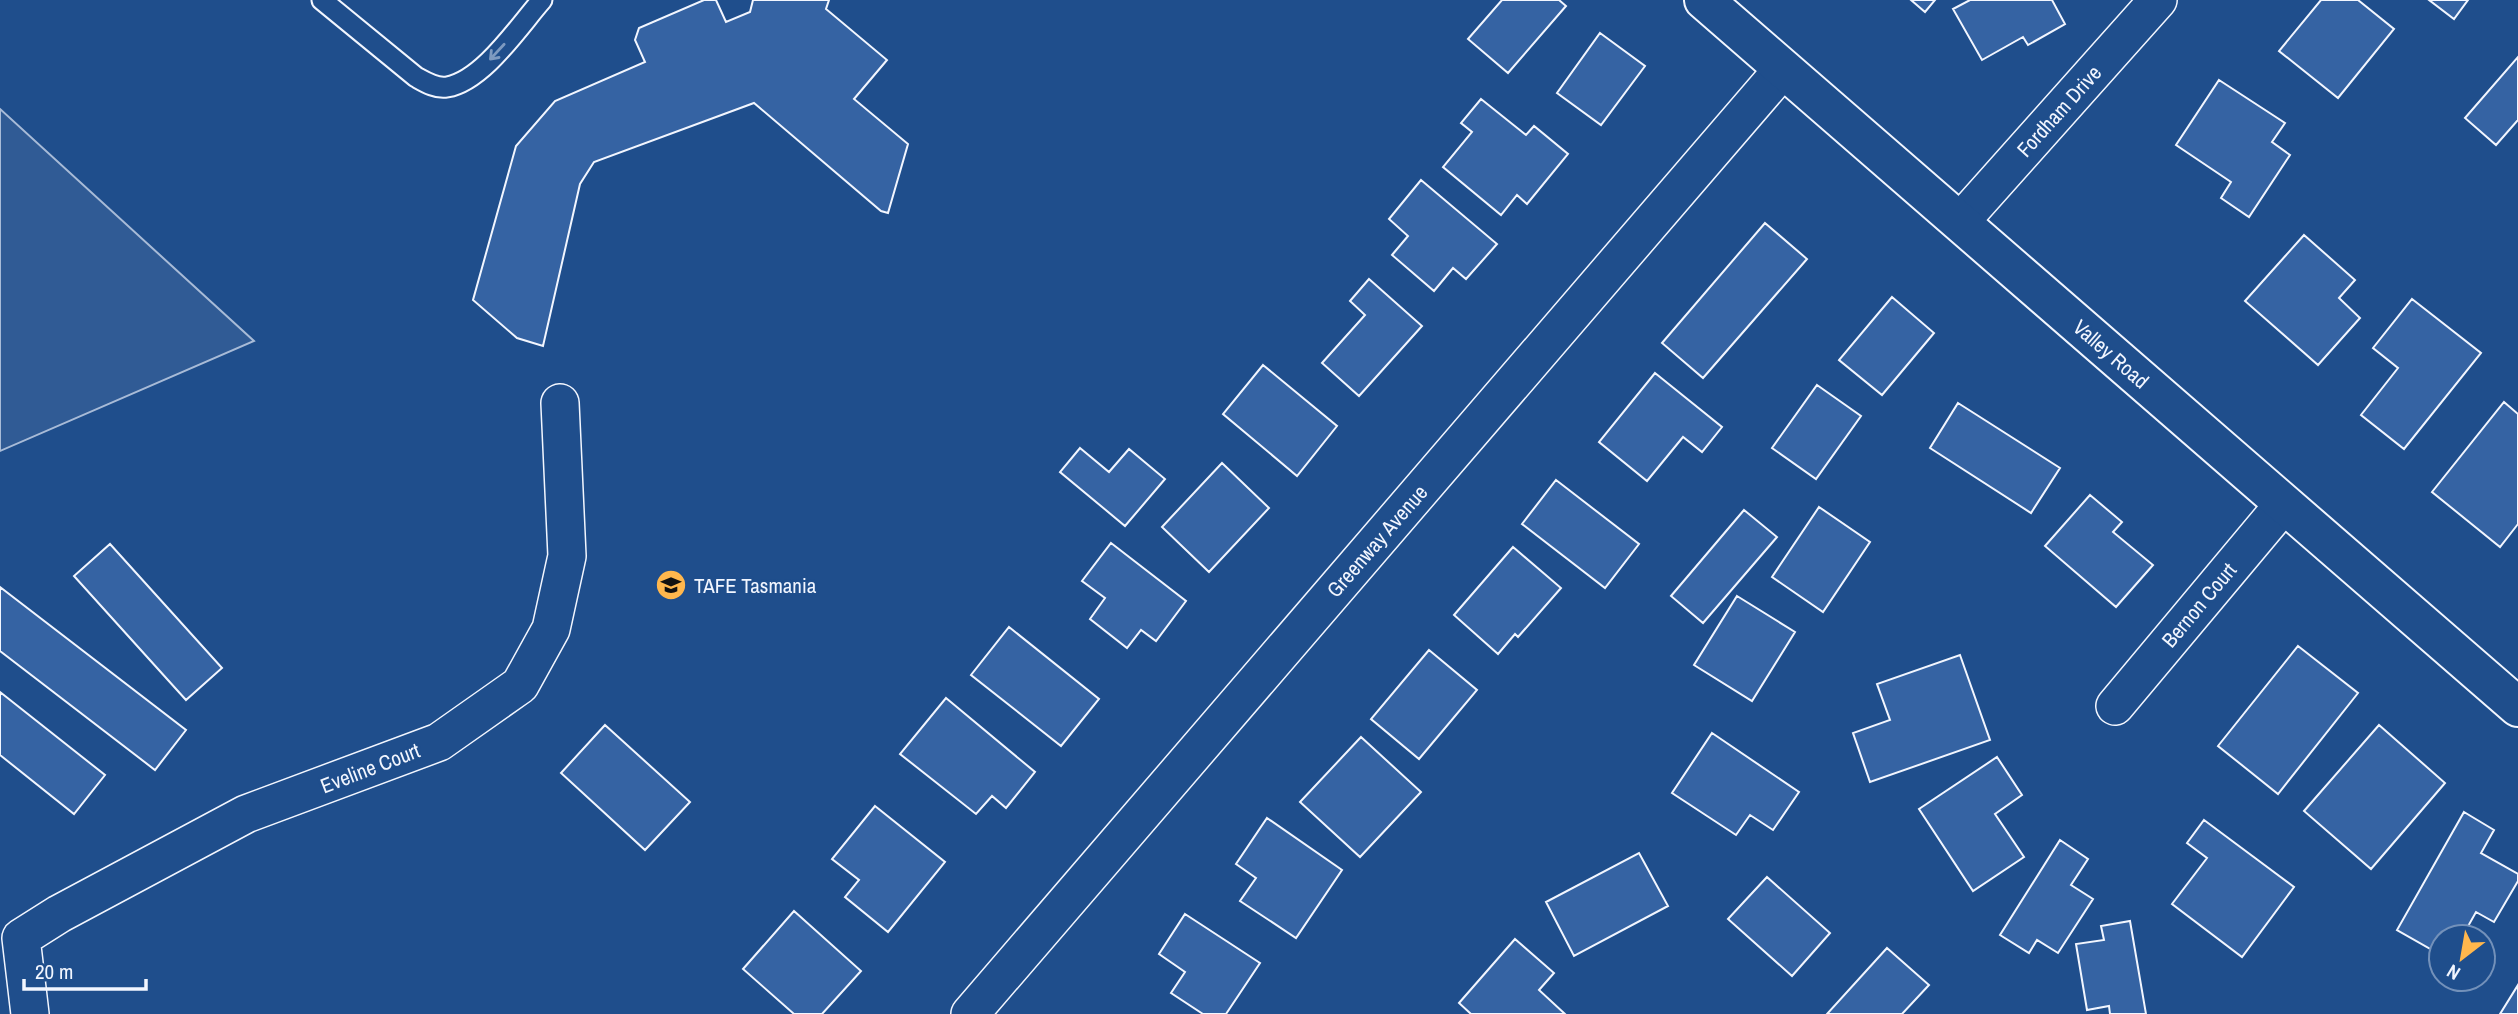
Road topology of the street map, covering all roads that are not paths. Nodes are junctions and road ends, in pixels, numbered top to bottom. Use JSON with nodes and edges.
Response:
{"nodes":[{"id":1,"x":322,"y":0,"type":"edge"},
{"id":2,"x":542,"y":0,"type":"edge"},
{"id":3,"x":1704,"y":0,"type":"edge"},
{"id":4,"x":2158,"y":0,"type":"edge"},
{"id":5,"x":1783,"y":69,"type":"junction"},
{"id":6,"x":1960,"y":222,"type":"junction"},
{"id":7,"x":560,"y":403,"type":"dead end"},
{"id":8,"x":2284,"y":504,"type":"junction"},
{"id":9,"x":2115,"y":706,"type":"dead end"},
{"id":10,"x":2518,"y":707,"type":"edge"},
{"id":11,"x":11,"y":933,"type":"edge"},
{"id":12,"x":30,"y":1014,"type":"edge"},
{"id":13,"x":970,"y":1014,"type":"edge"}],
"edges":[{"from":2,"to":1,"type":"lane","one_way":true},
{"from":3,"to":5,"type":"street","name":"Valley Road"},
{"from":4,"to":6,"type":"street","name":"Fordham Drive"},
{"from":5,"to":6,"type":"street","name":"Valley Road"},
{"from":5,"to":13,"type":"street","name":"Greenway Avenue"},
{"from":6,"to":8,"type":"street","name":"Valley Road"},
{"from":7,"to":11,"type":"street","name":"Eveline Court"},
{"from":8,"to":9,"type":"street","name":"Bernon Court"},
{"from":8,"to":10,"type":"street","name":"Valley Road"},
{"from":11,"to":12,"type":"street","name":"Eveline Court"}]}
